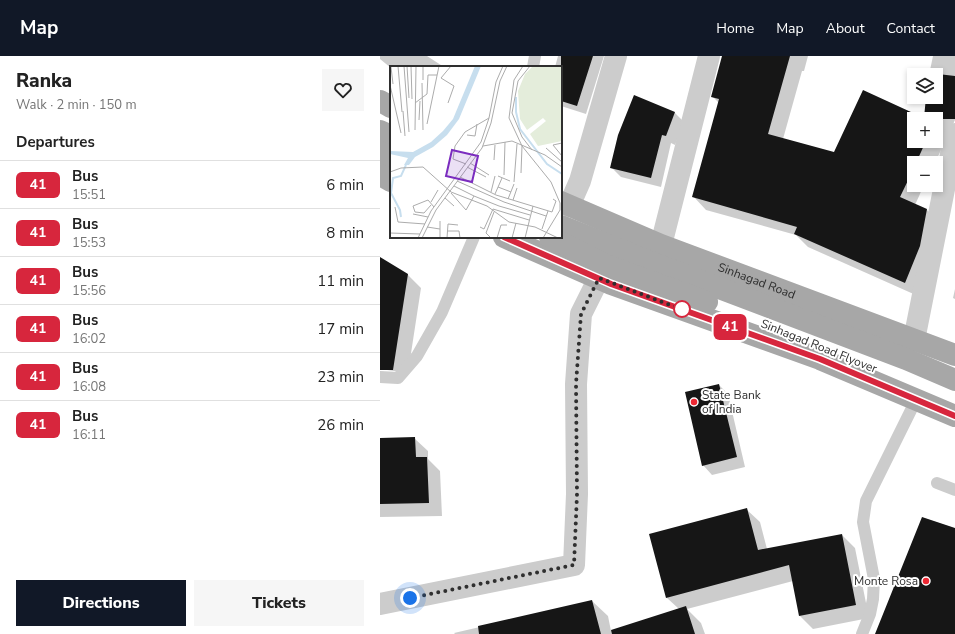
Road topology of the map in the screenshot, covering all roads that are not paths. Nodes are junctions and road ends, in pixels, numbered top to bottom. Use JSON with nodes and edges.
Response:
{"nodes":[{"id":1,"x":535,"y":56,"type":"edge"},
{"id":2,"x":616,"y":56,"type":"edge"},
{"id":3,"x":710,"y":56,"type":"edge"},
{"id":4,"x":532,"y":66,"type":"edge"},
{"id":5,"x":380,"y":101,"type":"edge"},
{"id":6,"x":390,"y":106,"type":"edge"},
{"id":7,"x":380,"y":131,"type":"edge"},
{"id":8,"x":955,"y":134,"type":"edge"},
{"id":9,"x":390,"y":136,"type":"edge"},
{"id":10,"x":380,"y":152,"type":"edge"},
{"id":11,"x":390,"y":157,"type":"edge"},
{"id":12,"x":380,"y":175,"type":"edge"},
{"id":13,"x":390,"y":180,"type":"edge"},
{"id":14,"x":565,"y":204,"type":"edge"},
{"id":15,"x":562,"y":226,"type":"edge"},
{"id":16,"x":474,"y":238,"type":"edge"},
{"id":17,"x":506,"y":238,"type":"edge"},
{"id":18,"x":552,"y":238,"type":"edge"},
{"id":19,"x":661,"y":245,"type":"junction"},
{"id":20,"x":599,"y":278,"type":"junction"},
{"id":21,"x":914,"y":340,"type":"junction"},
{"id":22,"x":955,"y":355,"type":"edge"},
{"id":23,"x":380,"y":378,"type":"edge"},
{"id":24,"x":955,"y":380,"type":"edge"},
{"id":25,"x":916,"y":400,"type":"junction"},
{"id":26,"x":955,"y":401,"type":"edge"},
{"id":27,"x":955,"y":416,"type":"edge"},
{"id":28,"x":937,"y":483,"type":"dead end"},
{"id":29,"x":955,"y":490,"type":"edge"},
{"id":30,"x":380,"y":604,"type":"edge"},
{"id":31,"x":862,"y":634,"type":"edge"}],
"edges":[{"from":1,"to":4,"type":"lane"},
{"from":2,"to":14,"type":"street"},
{"from":3,"to":19,"type":"street"},
{"from":5,"to":6,"type":"main road"},
{"from":7,"to":9,"type":"main road"},
{"from":8,"to":21,"type":"street"},
{"from":10,"to":11,"type":"main road"},
{"from":12,"to":13,"type":"main road"},
{"from":14,"to":19,"type":"main road","name":"Sinhagad Road"},
{"from":15,"to":24,"type":"main road","name":"Sinhagad Road Flyover"},
{"from":16,"to":23,"type":"lane"},
{"from":17,"to":20,"type":"main road"},
{"from":18,"to":26,"type":"main road","name":"Sinhagad Road Flyover"},
{"from":19,"to":21,"type":"main road","name":"Sinhagad Road"},
{"from":20,"to":25,"type":"main road"},
{"from":20,"to":30,"type":"street"},
{"from":21,"to":22,"type":"main road","name":"Sinhagad Road"},
{"from":25,"to":27,"type":"main road"},
{"from":25,"to":31,"type":"lane"},
{"from":28,"to":29,"type":"lane"}]}
